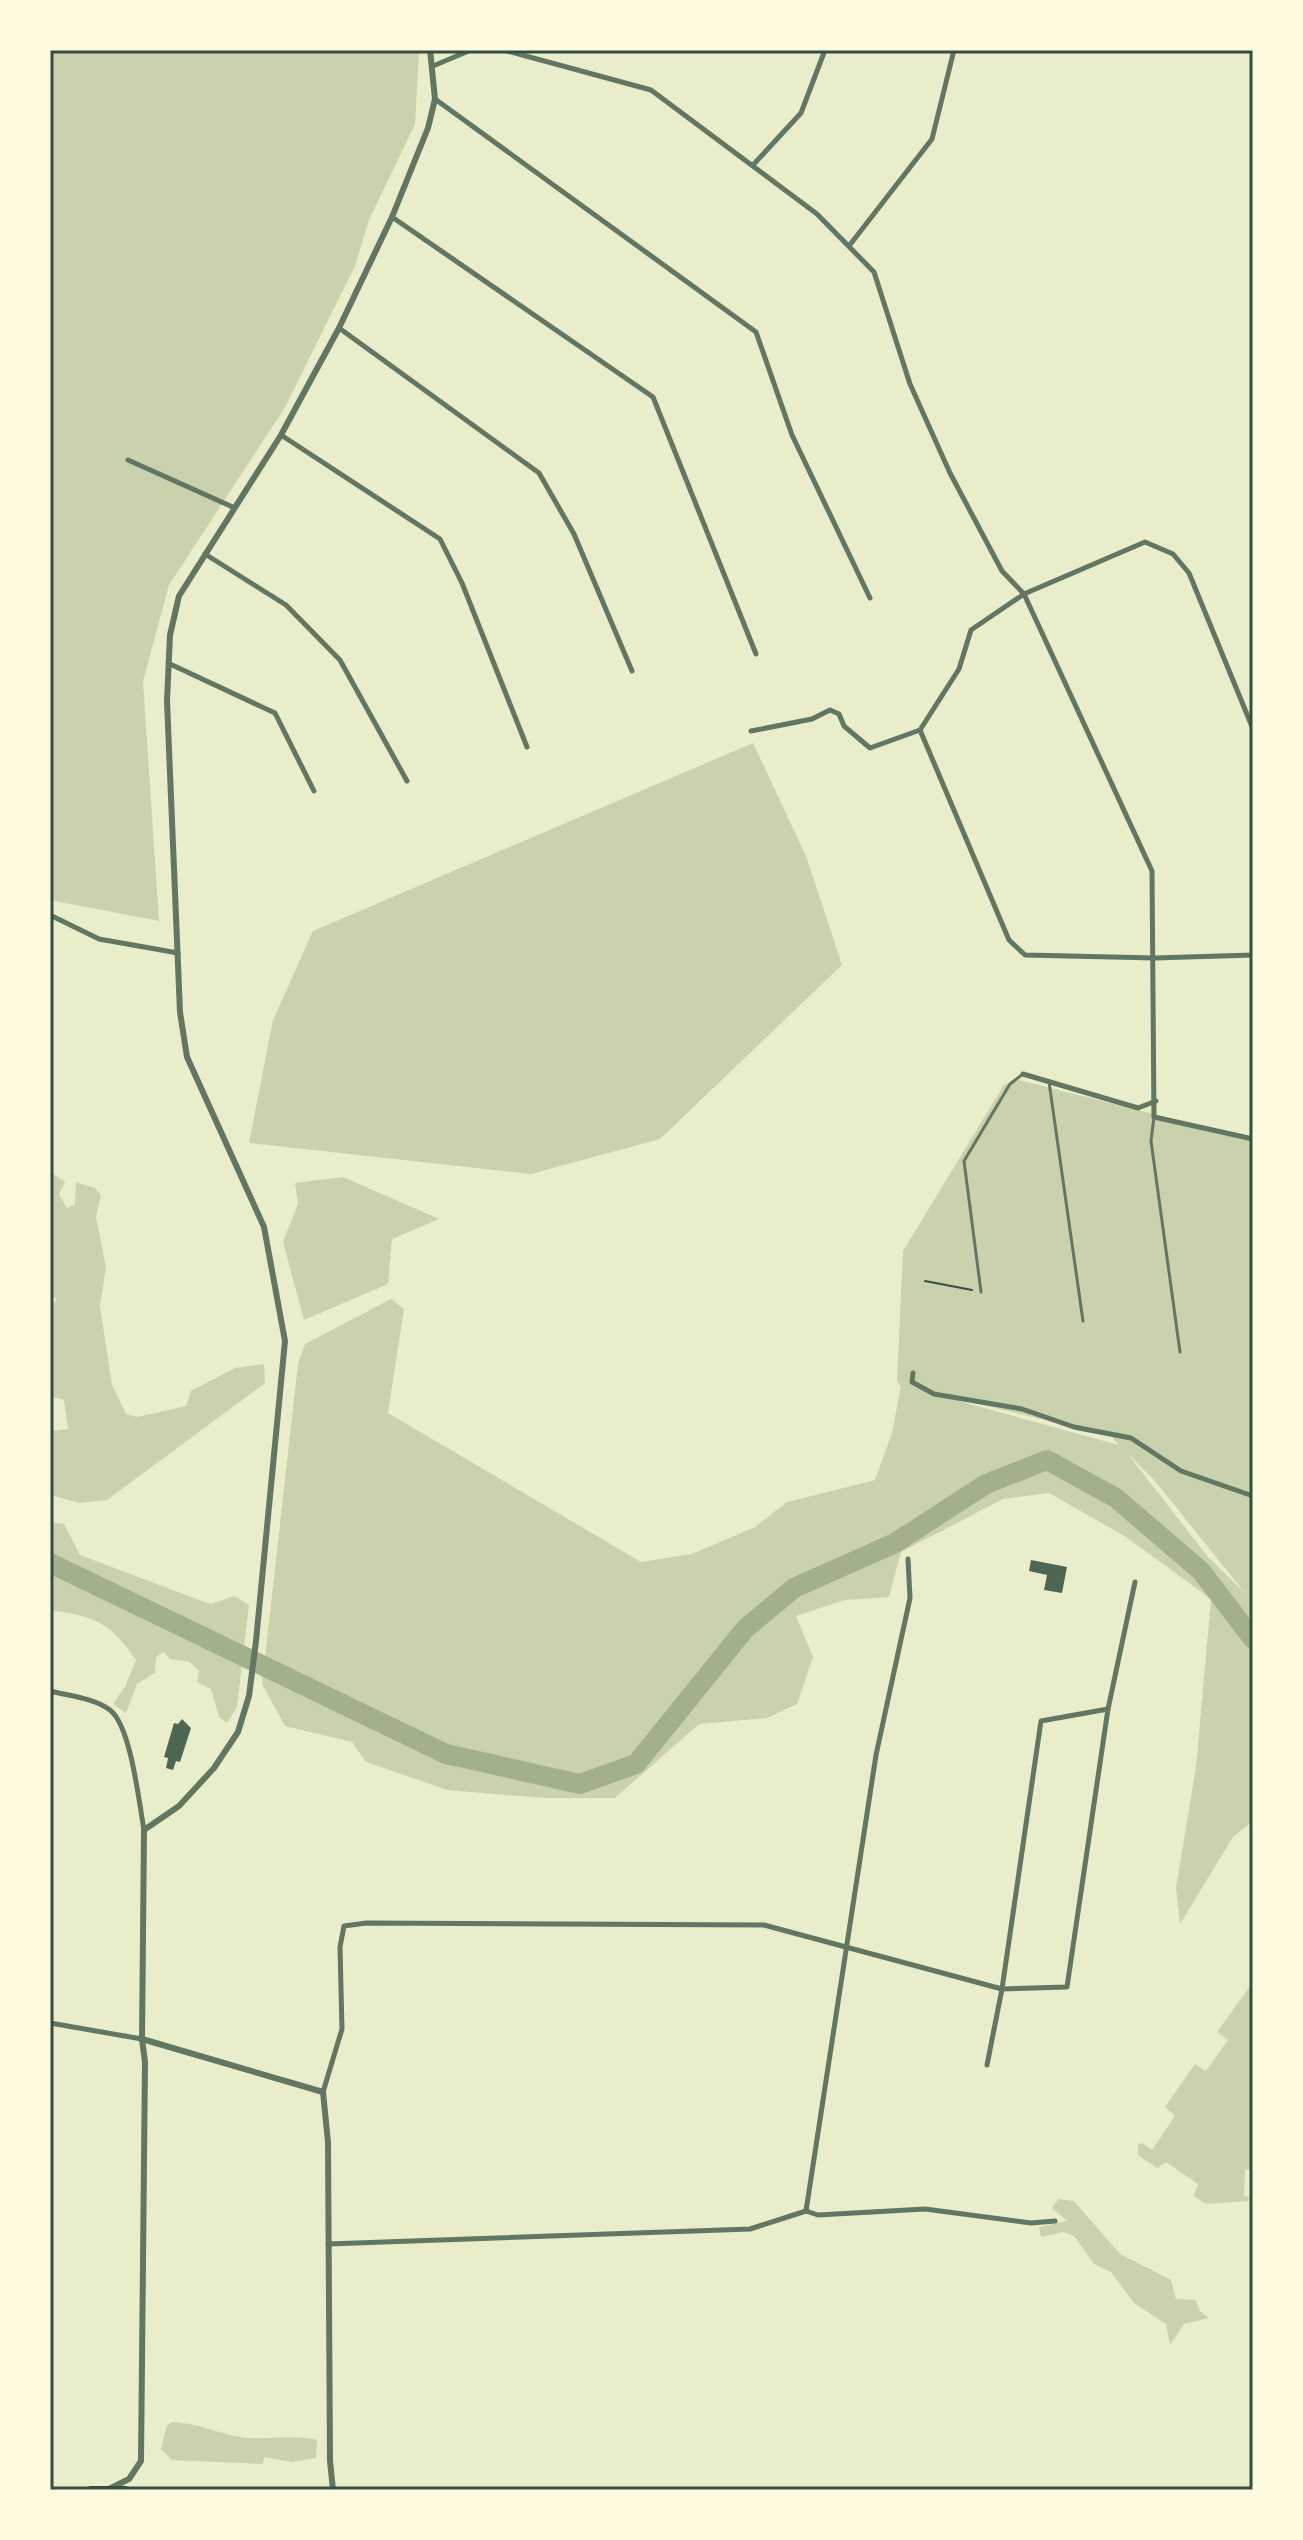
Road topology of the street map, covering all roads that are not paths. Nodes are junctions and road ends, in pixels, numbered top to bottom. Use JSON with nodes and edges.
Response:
{"nodes":[{"id":1,"x":430,"y":50,"type":"edge"},
{"id":2,"x":471,"y":50,"type":"edge"},
{"id":3,"x":504,"y":50,"type":"edge"},
{"id":4,"x":825,"y":50,"type":"edge"},
{"id":5,"x":954,"y":50,"type":"edge"},
{"id":6,"x":433,"y":66,"type":"junction"},
{"id":7,"x":435,"y":99,"type":"junction"},
{"id":8,"x":753,"y":165,"type":"junction"},
{"id":9,"x":392,"y":217,"type":"junction"},
{"id":10,"x":849,"y":246,"type":"junction"},
{"id":11,"x":339,"y":328,"type":"junction"},
{"id":12,"x":281,"y":435,"type":"junction"},
{"id":13,"x":128,"y":460,"type":"dead end"},
{"id":14,"x":235,"y":508,"type":"junction"},
{"id":15,"x":204,"y":554,"type":"junction"},
{"id":16,"x":1024,"y":594,"type":"junction"},
{"id":17,"x":870,"y":598,"type":"dead end"},
{"id":18,"x":756,"y":654,"type":"dead end"},
{"id":19,"x":170,"y":664,"type":"junction"},
{"id":20,"x":632,"y":671,"type":"dead end"},
{"id":21,"x":1253,"y":729,"type":"edge"},
{"id":22,"x":920,"y":730,"type":"junction"},
{"id":23,"x":751,"y":731,"type":"dead end"},
{"id":24,"x":527,"y":747,"type":"dead end"},
{"id":25,"x":407,"y":781,"type":"dead end"},
{"id":26,"x":314,"y":791,"type":"dead end"},
{"id":27,"x":50,"y":915,"type":"edge"},
{"id":28,"x":178,"y":953,"type":"junction"},
{"id":29,"x":1253,"y":955,"type":"edge"},
{"id":30,"x":1155,"y":958,"type":"junction"},
{"id":31,"x":1023,"y":1074,"type":"joint"},
{"id":32,"x":1049,"y":1082,"type":"junction"},
{"id":33,"x":1156,"y":1101,"type":"junction"},
{"id":34,"x":1154,"y":1117,"type":"junction"},
{"id":35,"x":1253,"y":1139,"type":"edge"},
{"id":36,"x":981,"y":1292,"type":"road end"},
{"id":37,"x":1083,"y":1321,"type":"dead end"},
{"id":38,"x":1180,"y":1352,"type":"dead end"},
{"id":39,"x":913,"y":1373,"type":"dead end"},
{"id":40,"x":1253,"y":1496,"type":"edge"},
{"id":41,"x":908,"y":1559,"type":"dead end"},
{"id":42,"x":1135,"y":1582,"type":"dead end"},
{"id":43,"x":50,"y":1691,"type":"edge"},
{"id":44,"x":1108,"y":1709,"type":"junction"},
{"id":45,"x":144,"y":1830,"type":"junction"},
{"id":46,"x":848,"y":1946,"type":"junction"},
{"id":47,"x":1002,"y":1989,"type":"junction"},
{"id":48,"x":50,"y":2023,"type":"edge"},
{"id":49,"x":142,"y":2039,"type":"junction"},
{"id":50,"x":987,"y":2065,"type":"dead end"},
{"id":51,"x":323,"y":2092,"type":"junction"},
{"id":52,"x":806,"y":2211,"type":"junction"},
{"id":53,"x":1055,"y":2221,"type":"dead end"},
{"id":54,"x":328,"y":2244,"type":"junction"},
{"id":55,"x":109,"y":2489,"type":"edge"},
{"id":56,"x":91,"y":2490,"type":"edge"},
{"id":57,"x":125,"y":2490,"type":"edge"},
{"id":58,"x":333,"y":2490,"type":"edge"}],
"edges":[{"from":1,"to":6,"type":"street"},
{"from":2,"to":6,"type":"street"},
{"from":3,"to":8,"type":"street"},
{"from":4,"to":8,"type":"street"},
{"from":5,"to":10,"type":"street"},
{"from":6,"to":7,"type":"street"},
{"from":7,"to":9,"type":"street"},
{"from":7,"to":17,"type":"street"},
{"from":8,"to":10,"type":"street"},
{"from":9,"to":11,"type":"street"},
{"from":9,"to":18,"type":"street"},
{"from":10,"to":16,"type":"street"},
{"from":11,"to":12,"type":"street"},
{"from":11,"to":20,"type":"street"},
{"from":12,"to":14,"type":"street"},
{"from":12,"to":24,"type":"street"},
{"from":13,"to":14,"type":"street"},
{"from":14,"to":15,"type":"street"},
{"from":15,"to":19,"type":"street"},
{"from":15,"to":25,"type":"street"},
{"from":16,"to":21,"type":"street"},
{"from":16,"to":22,"type":"street"},
{"from":16,"to":30,"type":"street"},
{"from":19,"to":26,"type":"street"},
{"from":19,"to":28,"type":"street"},
{"from":22,"to":23,"type":"street"},
{"from":22,"to":30,"type":"street"},
{"from":27,"to":28,"type":"street"},
{"from":28,"to":45,"type":"street"},
{"from":29,"to":30,"type":"street"},
{"from":30,"to":33,"type":"street"},
{"from":31,"to":32,"type":"street"},
{"from":31,"to":36,"type":"lane"},
{"from":32,"to":33,"type":"street"},
{"from":32,"to":37,"type":"lane"},
{"from":33,"to":34,"type":"street"},
{"from":34,"to":35,"type":"street"},
{"from":34,"to":38,"type":"lane"},
{"from":39,"to":40,"type":"street"},
{"from":41,"to":46,"type":"street"},
{"from":42,"to":44,"type":"street"},
{"from":43,"to":45,"type":"street"},
{"from":44,"to":47,"type":"street"},
{"from":44,"to":47,"type":"street"},
{"from":45,"to":49,"type":"street"},
{"from":46,"to":47,"type":"street"},
{"from":46,"to":51,"type":"street"},
{"from":46,"to":52,"type":"street"},
{"from":47,"to":50,"type":"street"},
{"from":48,"to":49,"type":"street"},
{"from":49,"to":51,"type":"street"},
{"from":49,"to":55,"type":"street"},
{"from":51,"to":54,"type":"street"},
{"from":52,"to":53,"type":"street"},
{"from":52,"to":54,"type":"street"},
{"from":54,"to":58,"type":"street"},
{"from":55,"to":56,"type":"main road"},
{"from":55,"to":57,"type":"main road"}]}
